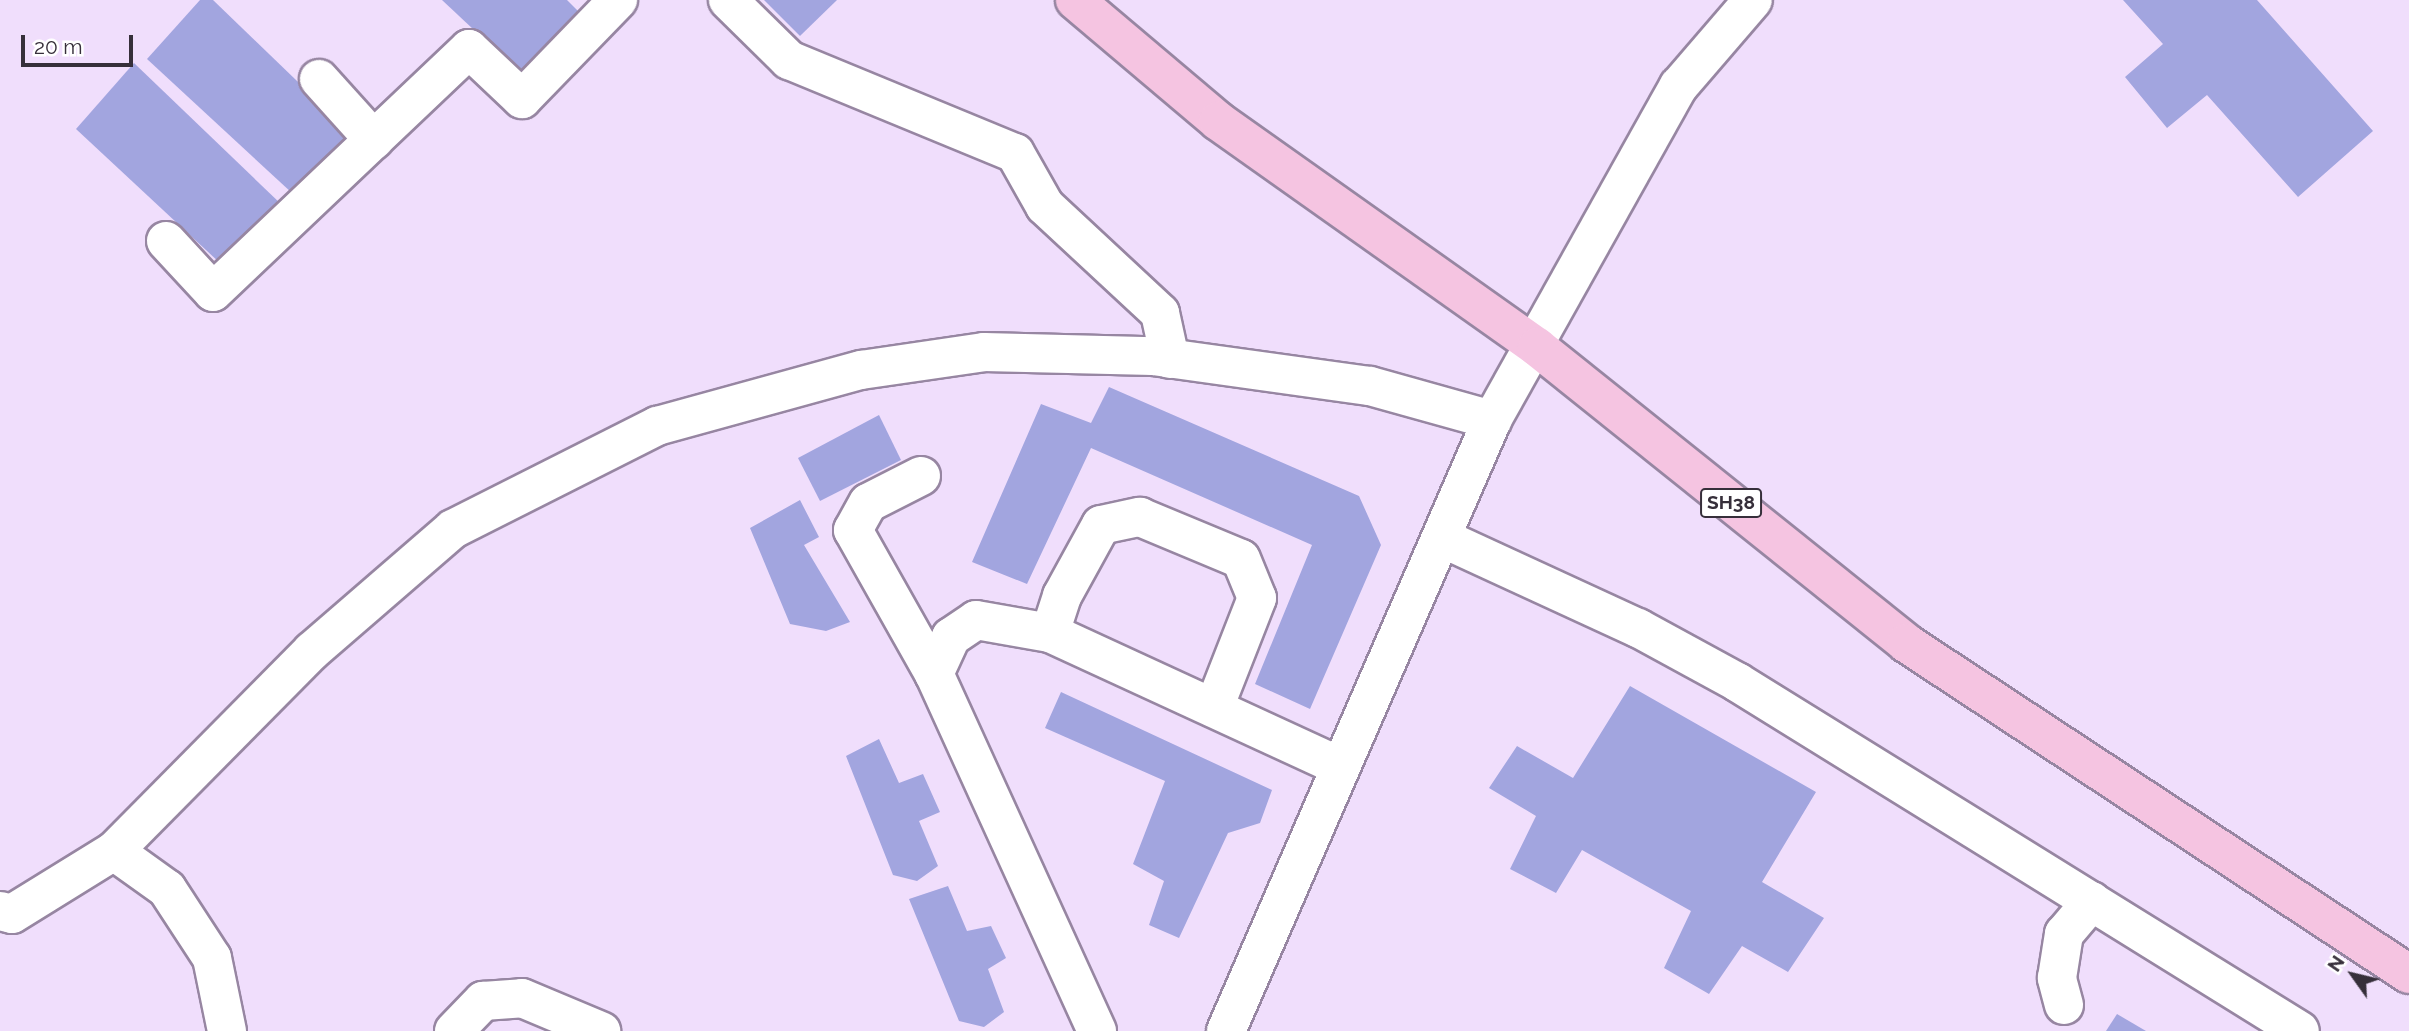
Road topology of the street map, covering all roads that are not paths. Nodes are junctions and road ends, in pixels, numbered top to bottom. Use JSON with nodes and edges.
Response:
{"nodes":[{"id":1,"x":618,"y":0,"type":"edge"},
{"id":2,"x":727,"y":0,"type":"edge"},
{"id":3,"x":1076,"y":0,"type":"edge"},
{"id":4,"x":1753,"y":0,"type":"edge"},
{"id":5,"x":318,"y":79,"type":"dead end"},
{"id":6,"x":374,"y":140,"type":"junction"},
{"id":7,"x":166,"y":241,"type":"dead end"},
{"id":8,"x":1537,"y":347,"type":"junction"},
{"id":9,"x":1170,"y":359,"type":"junction"},
{"id":10,"x":1492,"y":420,"type":"junction"},
{"id":11,"x":921,"y":476,"type":"dead end"},
{"id":12,"x":1442,"y":538,"type":"junction"},
{"id":13,"x":1050,"y":633,"type":"junction"},
{"id":14,"x":934,"y":674,"type":"junction"},
{"id":15,"x":1214,"y":708,"type":"junction"},
{"id":16,"x":1341,"y":767,"type":"junction"},
{"id":17,"x":114,"y":851,"type":"junction"},
{"id":18,"x":2091,"y":901,"type":"junction"},
{"id":19,"x":0,"y":911,"type":"edge"},
{"id":20,"x":2409,"y":974,"type":"edge"},
{"id":21,"x":2064,"y":1005,"type":"dead end"},
{"id":22,"x":2284,"y":1027,"type":"edge"},
{"id":23,"x":227,"y":1031,"type":"edge"},
{"id":24,"x":454,"y":1031,"type":"edge"},
{"id":25,"x":601,"y":1031,"type":"edge"},
{"id":26,"x":1097,"y":1031,"type":"edge"},
{"id":27,"x":1226,"y":1031,"type":"edge"}],
"edges":[{"from":1,"to":6,"type":"street"},
{"from":2,"to":9,"type":"street"},
{"from":3,"to":8,"type":"main road","number":"SH38"},
{"from":4,"to":8,"type":"street"},
{"from":5,"to":6,"type":"street"},
{"from":6,"to":7,"type":"street"},
{"from":8,"to":10,"type":"street"},
{"from":8,"to":20,"type":"main road","number":"SH38"},
{"from":9,"to":10,"type":"street"},
{"from":9,"to":17,"type":"street"},
{"from":10,"to":12,"type":"street"},
{"from":11,"to":14,"type":"street"},
{"from":12,"to":16,"type":"street"},
{"from":12,"to":18,"type":"street"},
{"from":13,"to":14,"type":"street"},
{"from":13,"to":15,"type":"street"},
{"from":13,"to":15,"type":"street"},
{"from":14,"to":26,"type":"street"},
{"from":15,"to":16,"type":"street"},
{"from":16,"to":27,"type":"street"},
{"from":17,"to":19,"type":"street"},
{"from":17,"to":23,"type":"street"},
{"from":18,"to":21,"type":"street"},
{"from":18,"to":22,"type":"street"},
{"from":24,"to":25,"type":"street"}]}
